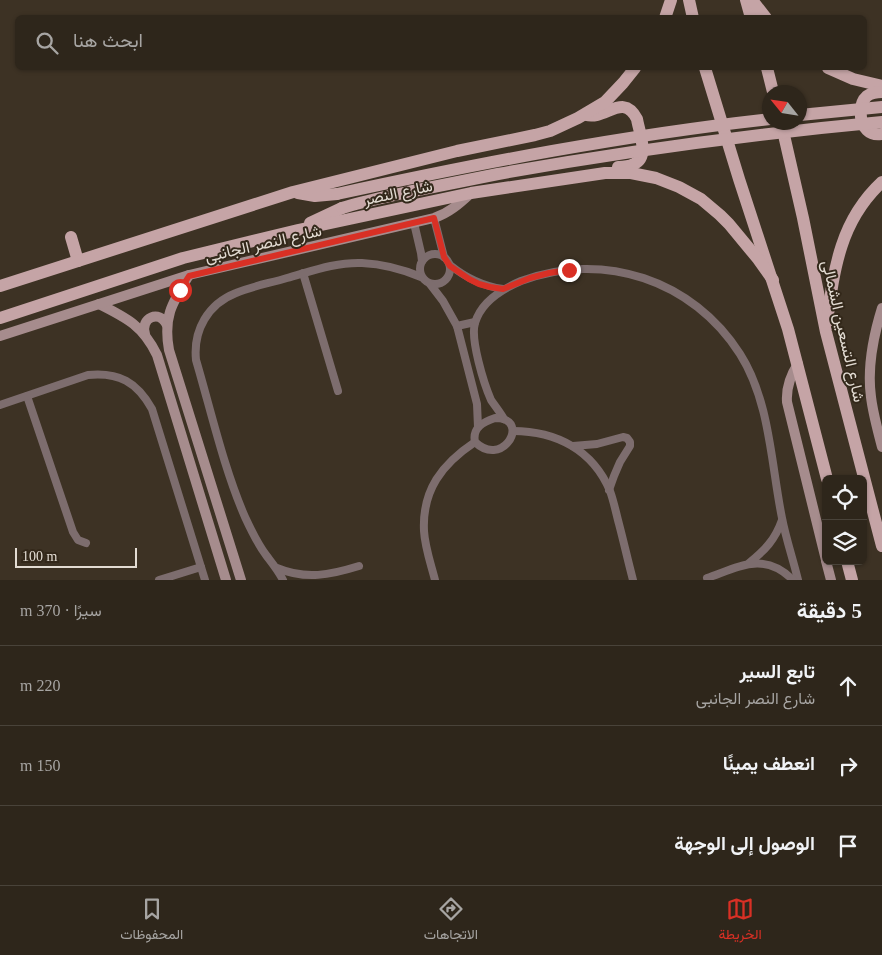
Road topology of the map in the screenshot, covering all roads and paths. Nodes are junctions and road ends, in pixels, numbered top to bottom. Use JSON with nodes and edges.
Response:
{"nodes":[{"id":1,"x":671,"y":0,"type":"edge"},
{"id":2,"x":689,"y":0,"type":"edge"},
{"id":3,"x":746,"y":0,"type":"edge"},
{"id":4,"x":752,"y":0,"type":"edge"},
{"id":5,"x":666,"y":15,"type":"edge"},
{"id":6,"x":692,"y":15,"type":"edge"},
{"id":7,"x":750,"y":15,"type":"edge"},
{"id":8,"x":764,"y":15,"type":"edge"},
{"id":9,"x":633,"y":70,"type":"edge"},
{"id":10,"x":706,"y":70,"type":"edge"},
{"id":11,"x":768,"y":70,"type":"edge"},
{"id":12,"x":833,"y":70,"type":"edge"},
{"id":13,"x":771,"y":85,"type":"edge"},
{"id":14,"x":882,"y":86,"type":"edge"},
{"id":15,"x":882,"y":92,"type":"edge"},
{"id":16,"x":882,"y":108,"type":"edge"},
{"id":17,"x":585,"y":115,"type":"junction"},
{"id":18,"x":807,"y":115,"type":"edge"},
{"id":19,"x":762,"y":120,"type":"edge"},
{"id":20,"x":882,"y":122,"type":"edge"},
{"id":21,"x":783,"y":130,"type":"edge"},
{"id":22,"x":882,"y":134,"type":"edge"},
{"id":23,"x":592,"y":174,"type":"junction"},
{"id":24,"x":882,"y":182,"type":"edge"},
{"id":25,"x":293,"y":192,"type":"junction"},
{"id":26,"x":471,"y":193,"type":"junction"},
{"id":27,"x":434,"y":218,"type":"junction"},
{"id":28,"x":414,"y":223,"type":"junction"},
{"id":29,"x":298,"y":230,"type":"junction"},
{"id":30,"x":70,"y":237,"type":"dead end"},
{"id":31,"x":444,"y":257,"type":"junction"},
{"id":32,"x":78,"y":261,"type":"junction"},
{"id":33,"x":422,"y":261,"type":"junction"},
{"id":34,"x":450,"y":266,"type":"junction"},
{"id":35,"x":303,"y":273,"type":"junction"},
{"id":36,"x":189,"y":276,"type":"junction"},
{"id":37,"x":421,"y":277,"type":"junction"},
{"id":38,"x":773,"y":280,"type":"junction"},
{"id":39,"x":430,"y":284,"type":"junction"},
{"id":40,"x":0,"y":286,"type":"edge"},
{"id":41,"x":503,"y":289,"type":"junction"},
{"id":42,"x":99,"y":304,"type":"junction"},
{"id":43,"x":882,"y":308,"type":"edge"},
{"id":44,"x":0,"y":318,"type":"edge"},
{"id":45,"x":475,"y":322,"type":"junction"},
{"id":46,"x":167,"y":325,"type":"junction"},
{"id":47,"x":457,"y":326,"type":"junction"},
{"id":48,"x":826,"y":332,"type":"junction"},
{"id":49,"x":145,"y":334,"type":"junction"},
{"id":50,"x":0,"y":336,"type":"edge"},
{"id":51,"x":798,"y":364,"type":"junction"},
{"id":52,"x":338,"y":391,"type":"dead end"},
{"id":53,"x":27,"y":396,"type":"junction"},
{"id":54,"x":0,"y":405,"type":"edge"},
{"id":55,"x":504,"y":419,"type":"junction"},
{"id":56,"x":478,"y":427,"type":"junction"},
{"id":57,"x":513,"y":431,"type":"junction"},
{"id":58,"x":474,"y":442,"type":"junction"},
{"id":59,"x":574,"y":446,"type":"junction"},
{"id":60,"x":882,"y":447,"type":"edge"},
{"id":61,"x":826,"y":475,"type":"edge"},
{"id":62,"x":609,"y":490,"type":"junction"},
{"id":63,"x":782,"y":518,"type":"junction"},
{"id":64,"x":86,"y":543,"type":"dead end"},
{"id":65,"x":822,"y":544,"type":"edge"},
{"id":66,"x":882,"y":546,"type":"edge"},
{"id":67,"x":749,"y":563,"type":"junction"},
{"id":68,"x":827,"y":565,"type":"edge"},
{"id":69,"x":848,"y":565,"type":"edge"},
{"id":70,"x":359,"y":566,"type":"dead end"},
{"id":71,"x":201,"y":567,"type":"junction"},
{"id":72,"x":276,"y":567,"type":"junction"},
{"id":73,"x":707,"y":578,"type":"dead end"},
{"id":74,"x":319,"y":579,"type":"edge"},
{"id":75,"x":159,"y":580,"type":"edge"},
{"id":76,"x":205,"y":580,"type":"edge"},
{"id":77,"x":226,"y":580,"type":"edge"},
{"id":78,"x":241,"y":580,"type":"edge"},
{"id":79,"x":283,"y":580,"type":"edge"},
{"id":80,"x":435,"y":580,"type":"edge"},
{"id":81,"x":633,"y":580,"type":"edge"},
{"id":82,"x":793,"y":580,"type":"edge"},
{"id":83,"x":798,"y":580,"type":"edge"},
{"id":84,"x":831,"y":580,"type":"edge"},
{"id":85,"x":852,"y":580,"type":"edge"}],
"edges":[{"from":1,"to":5,"type":"main road"},
{"from":2,"to":6,"type":"main road"},
{"from":3,"to":7,"type":"main road"},
{"from":4,"to":8,"type":"main road"},
{"from":9,"to":17,"type":"main road","name":"شارع النصر"},
{"from":10,"to":38,"type":"main road"},
{"from":11,"to":13,"type":"main road"},
{"from":12,"to":14,"type":"main road"},
{"from":15,"to":22,"type":"main road"},
{"from":16,"to":18,"type":"main road","bridge":true},
{"from":17,"to":23,"type":"main road"},
{"from":17,"to":25,"type":"main road","name":"شارع النصر"},
{"from":19,"to":25,"type":"main road","bridge":true},
{"from":20,"to":29,"type":"main road","bridge":true},
{"from":21,"to":48,"type":"main road","name":"شارع التسعين الشمالى"},
{"from":23,"to":26,"type":"main road","name":"شارع النصر"},
{"from":23,"to":38,"type":"main road","name":"شارع النصر"},
{"from":24,"to":48,"type":"main road"},
{"from":25,"to":32,"type":"main road","name":"شارع النصر"},
{"from":26,"to":27,"type":"street","name":"شارع النصر الجانبى"},
{"from":26,"to":29,"type":"main road","name":"شارع النصر"},
{"from":27,"to":28,"type":"street","name":"شارع النصر الجانبى"},
{"from":27,"to":31,"type":"street"},
{"from":28,"to":33,"type":"street"},
{"from":28,"to":36,"type":"street","name":"شارع النصر الجانبى"},
{"from":29,"to":44,"type":"main road","name":"شارع النصر"},
{"from":30,"to":32,"type":"main road"},
{"from":31,"to":33,"type":"street"},
{"from":31,"to":34,"type":"street"},
{"from":32,"to":40,"type":"main road","name":"شارع النصر"},
{"from":33,"to":37,"type":"street"},
{"from":34,"to":39,"type":"street"},
{"from":34,"to":41,"type":"street"},
{"from":35,"to":37,"type":"street"},
{"from":35,"to":52,"type":"street"},
{"from":35,"to":72,"type":"street"},
{"from":36,"to":42,"type":"street","name":"شارع النصر الجانبى"},
{"from":36,"to":46,"type":"street"},
{"from":37,"to":39,"type":"street"},
{"from":38,"to":51,"type":"main road"},
{"from":39,"to":47,"type":"street"},
{"from":41,"to":45,"type":"street"},
{"from":41,"to":63,"type":"street"},
{"from":42,"to":49,"type":"street"},
{"from":42,"to":50,"type":"street","name":"شارع النصر الجانبى"},
{"from":43,"to":60,"type":"street"},
{"from":45,"to":47,"type":"street"},
{"from":45,"to":55,"type":"street"},
{"from":46,"to":49,"type":"street"},
{"from":46,"to":78,"type":"street"},
{"from":47,"to":56,"type":"street"},
{"from":48,"to":66,"type":"main road","name":"شارع التسعين الشمالى"},
{"from":49,"to":77,"type":"street"},
{"from":51,"to":61,"type":"main road"},
{"from":51,"to":65,"type":"street"},
{"from":53,"to":54,"type":"street"},
{"from":53,"to":64,"type":"street"},
{"from":53,"to":71,"type":"street"},
{"from":55,"to":56,"type":"street"},
{"from":55,"to":57,"type":"street"},
{"from":56,"to":58,"type":"street"},
{"from":57,"to":58,"type":"street"},
{"from":57,"to":59,"type":"street"},
{"from":58,"to":80,"type":"street"},
{"from":59,"to":62,"type":"street"},
{"from":59,"to":62,"type":"street"},
{"from":62,"to":81,"type":"street"},
{"from":63,"to":67,"type":"street"},
{"from":63,"to":83,"type":"street"},
{"from":67,"to":73,"type":"street"},
{"from":67,"to":82,"type":"street"},
{"from":68,"to":84,"type":"street"},
{"from":69,"to":85,"type":"main road"},
{"from":70,"to":74,"type":"street"},
{"from":71,"to":75,"type":"street"},
{"from":71,"to":76,"type":"street"},
{"from":72,"to":74,"type":"street"},
{"from":72,"to":79,"type":"street"}]}
